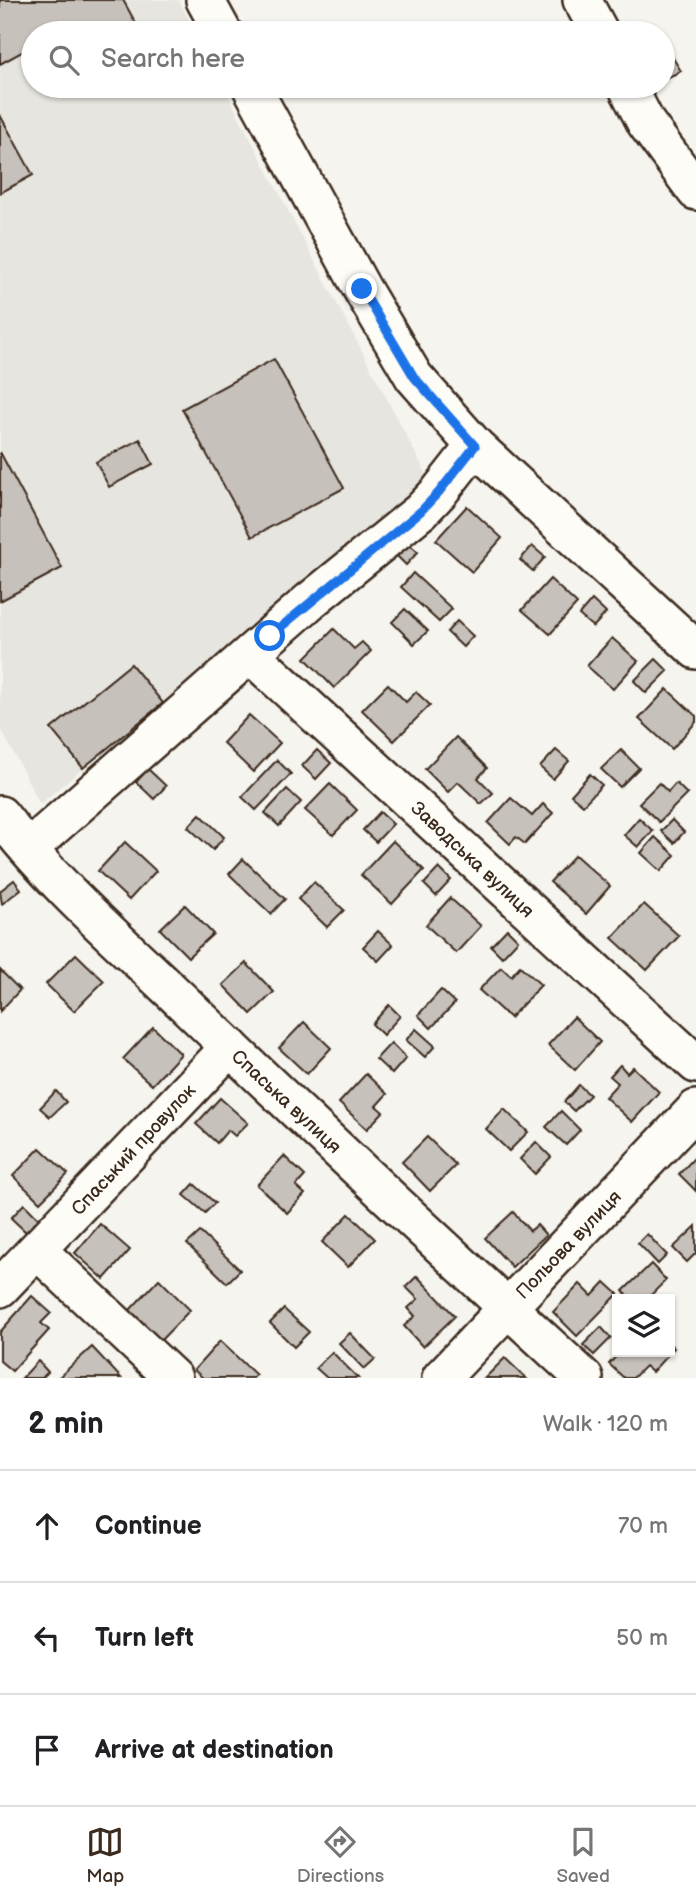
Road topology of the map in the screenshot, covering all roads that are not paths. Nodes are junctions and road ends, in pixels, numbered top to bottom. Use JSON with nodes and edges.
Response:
{"nodes":[{"id":1,"x":205,"y":0,"type":"edge"},
{"id":2,"x":582,"y":0,"type":"edge"},
{"id":3,"x":216,"y":21,"type":"edge"},
{"id":4,"x":593,"y":21,"type":"edge"},
{"id":5,"x":258,"y":98,"type":"edge"},
{"id":6,"x":633,"y":98,"type":"edge"},
{"id":7,"x":696,"y":191,"type":"edge"},
{"id":8,"x":475,"y":446,"type":"junction"},
{"id":9,"x":696,"y":650,"type":"edge"},
{"id":10,"x":250,"y":653,"type":"junction"},
{"id":11,"x":0,"y":815,"type":"edge"},
{"id":12,"x":28,"y":849,"type":"junction"},
{"id":13,"x":230,"y":1047,"type":"junction"},
{"id":14,"x":696,"y":1064,"type":"edge"},
{"id":15,"x":696,"y":1109,"type":"edge"},
{"id":16,"x":37,"y":1250,"type":"junction"},
{"id":17,"x":0,"y":1289,"type":"edge"},
{"id":18,"x":508,"y":1308,"type":"junction"},
{"id":19,"x":173,"y":1378,"type":"edge"},
{"id":20,"x":441,"y":1378,"type":"edge"},
{"id":21,"x":584,"y":1378,"type":"edge"}],
"edges":[{"from":1,"to":3,"type":"street"},
{"from":2,"to":4,"type":"street"},
{"from":5,"to":8,"type":"street"},
{"from":6,"to":7,"type":"street"},
{"from":8,"to":9,"type":"street"},
{"from":8,"to":10,"type":"street"},
{"from":10,"to":12,"type":"street"},
{"from":10,"to":14,"type":"street","name":"Заводська вулиця"},
{"from":11,"to":12,"type":"street","name":"Спаська вулиця"},
{"from":12,"to":13,"type":"street","name":"Спаська вулиця"},
{"from":13,"to":16,"type":"street","name":"Спаський провулок"},
{"from":13,"to":18,"type":"street","name":"Спаська вулиця"},
{"from":15,"to":18,"type":"street","name":"Польова вулиця"},
{"from":16,"to":17,"type":"street","name":"Спаський провулок"},
{"from":16,"to":19,"type":"street"},
{"from":18,"to":20,"type":"street","name":"Польова вулиця"},
{"from":18,"to":21,"type":"street","name":"Спаська вулиця"}]}
